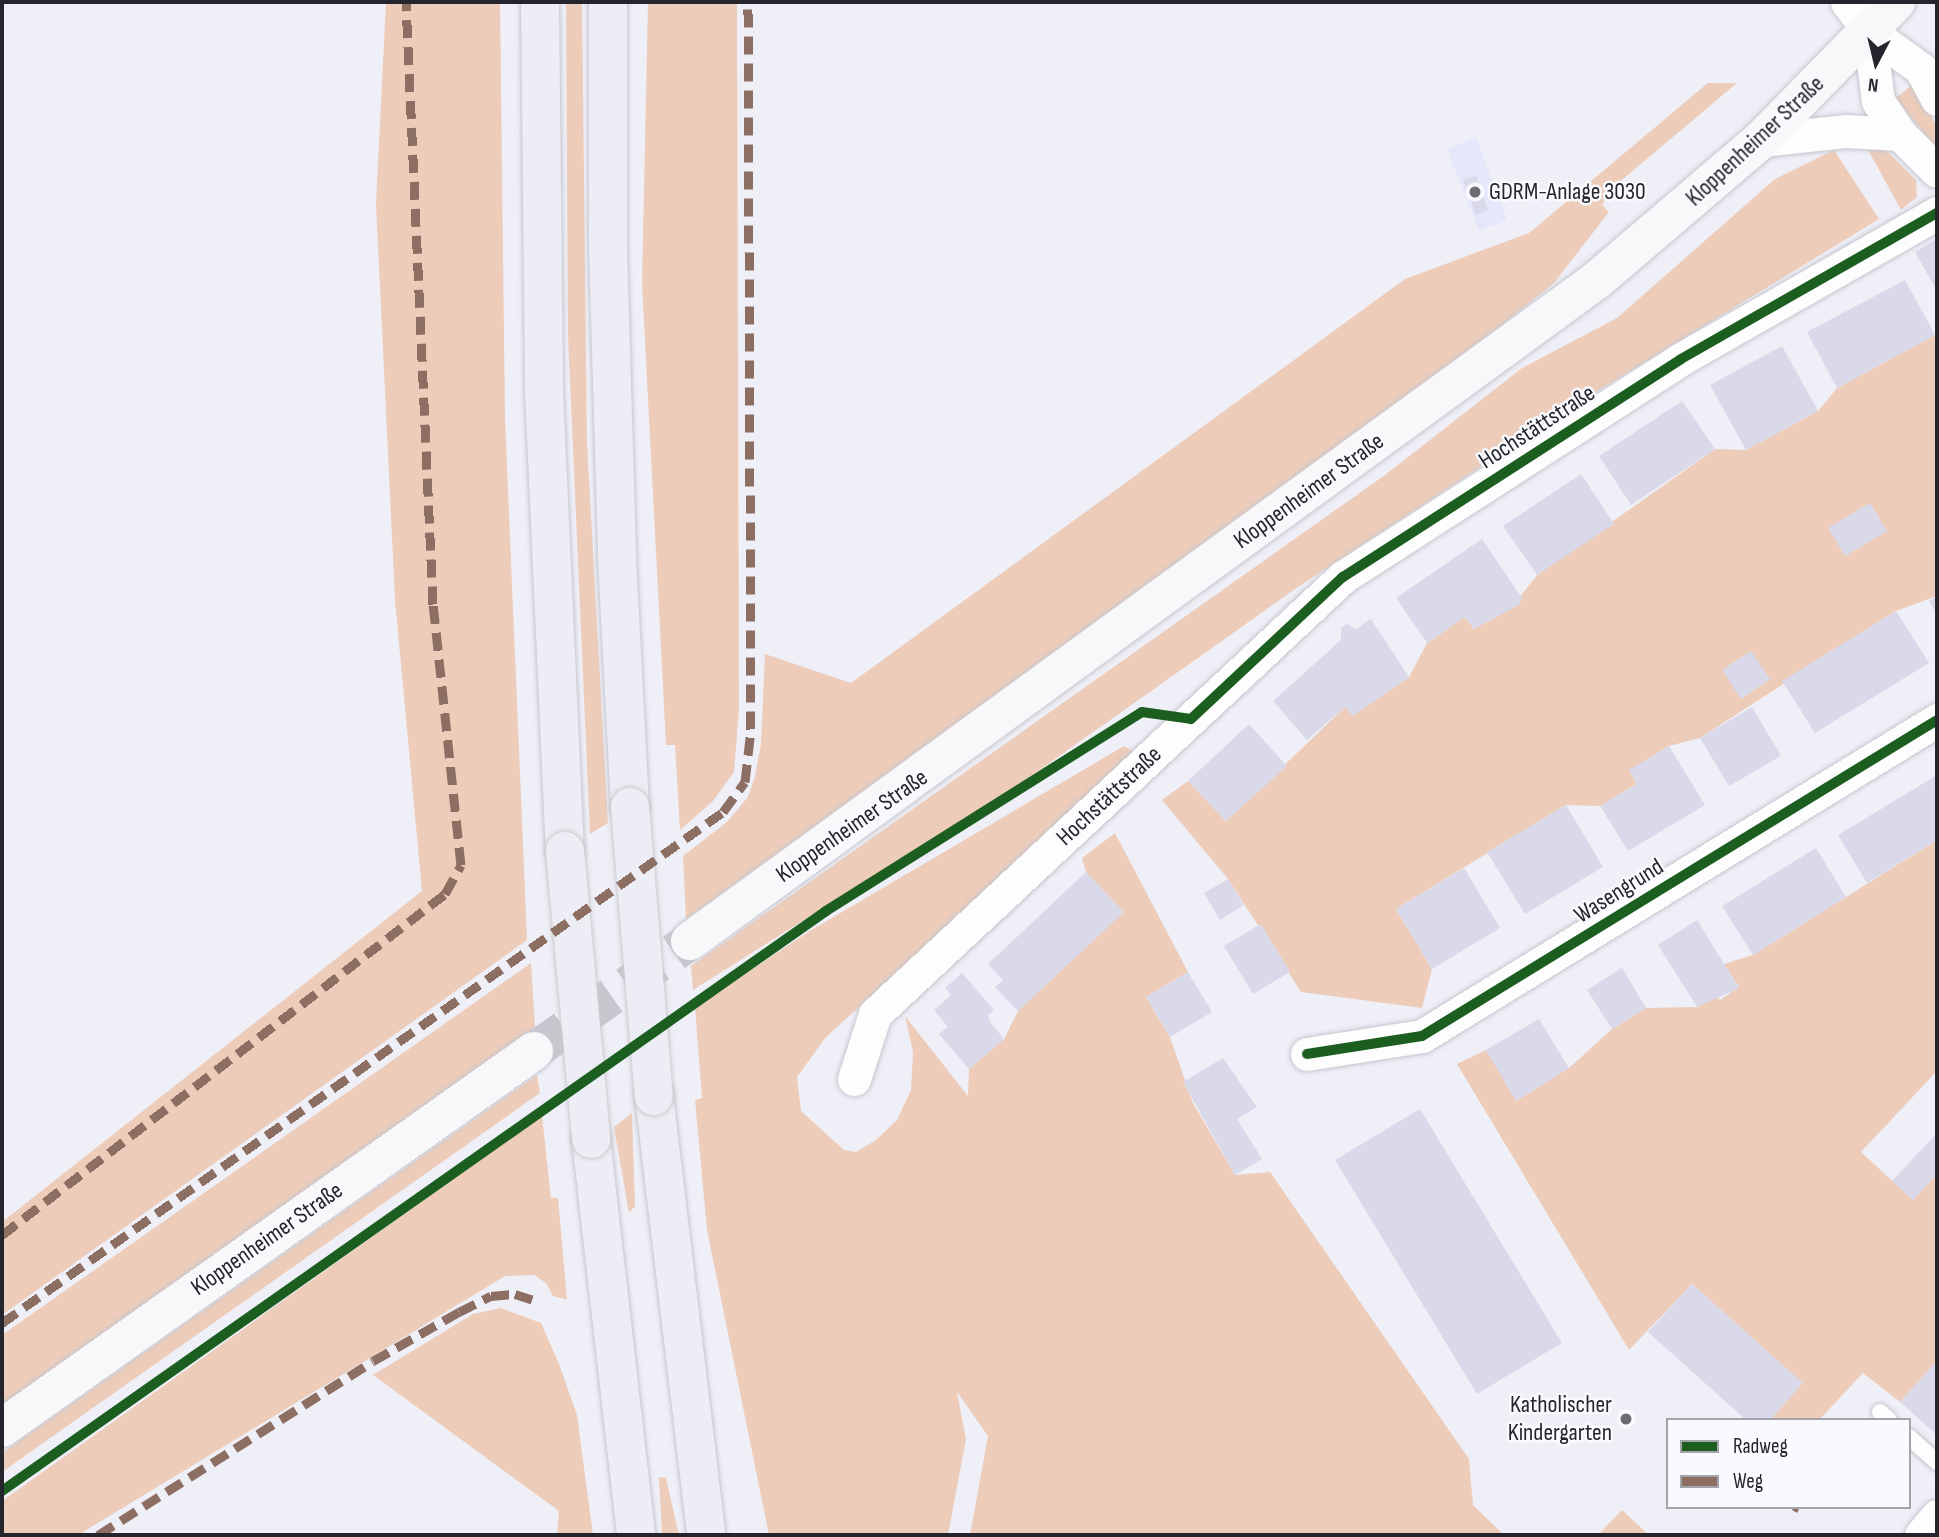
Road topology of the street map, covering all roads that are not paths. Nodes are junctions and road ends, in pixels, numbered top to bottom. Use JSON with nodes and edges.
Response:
{"nodes":[{"id":1,"x":540,"y":2,"type":"edge"},
{"id":2,"x":608,"y":2,"type":"edge"},
{"id":3,"x":1896,"y":2,"type":"edge"},
{"id":4,"x":1858,"y":16,"type":"edge"},
{"id":5,"x":1937,"y":99,"type":"edge"},
{"id":6,"x":1900,"y":134,"type":"junction"},
{"id":7,"x":1761,"y":140,"type":"junction"},
{"id":8,"x":1937,"y":171,"type":"edge"},
{"id":9,"x":1937,"y":213,"type":"edge"},
{"id":10,"x":1937,"y":720,"type":"edge"},
{"id":11,"x":690,"y":941,"type":"tunnel mouth"},
{"id":12,"x":534,"y":1051,"type":"tunnel mouth"},
{"id":13,"x":1307,"y":1054,"type":"dead end"},
{"id":14,"x":854,"y":1079,"type":"dead end"},
{"id":15,"x":2,"y":1428,"type":"edge"},
{"id":16,"x":1911,"y":1439,"type":"edge"},
{"id":17,"x":1937,"y":1462,"type":"edge"},
{"id":18,"x":1937,"y":1516,"type":"edge"},
{"id":19,"x":636,"y":1535,"type":"edge"},
{"id":20,"x":706,"y":1535,"type":"edge"},
{"id":21,"x":1921,"y":1535,"type":"edge"}],
"edges":[{"from":1,"to":19,"type":"highway","bridge":true},
{"from":2,"to":20,"type":"highway","bridge":true},
{"from":3,"to":4,"type":"main road","name":"Kloppenheimer Straße"},
{"from":4,"to":5,"type":"street"},
{"from":4,"to":6,"type":"street"},
{"from":4,"to":7,"type":"main road","name":"Kloppenheimer Straße"},
{"from":6,"to":7,"type":"street"},
{"from":6,"to":8,"type":"street"},
{"from":7,"to":11,"type":"main road","name":"Kloppenheimer Straße"},
{"from":9,"to":14,"type":"street","name":"Hochstättstraße"},
{"from":10,"to":13,"type":"street","name":"Wasengrund"},
{"from":12,"to":15,"type":"main road","name":"Kloppenheimer Straße"},
{"from":16,"to":17,"type":"lane"},
{"from":18,"to":21,"type":"street"}]}
